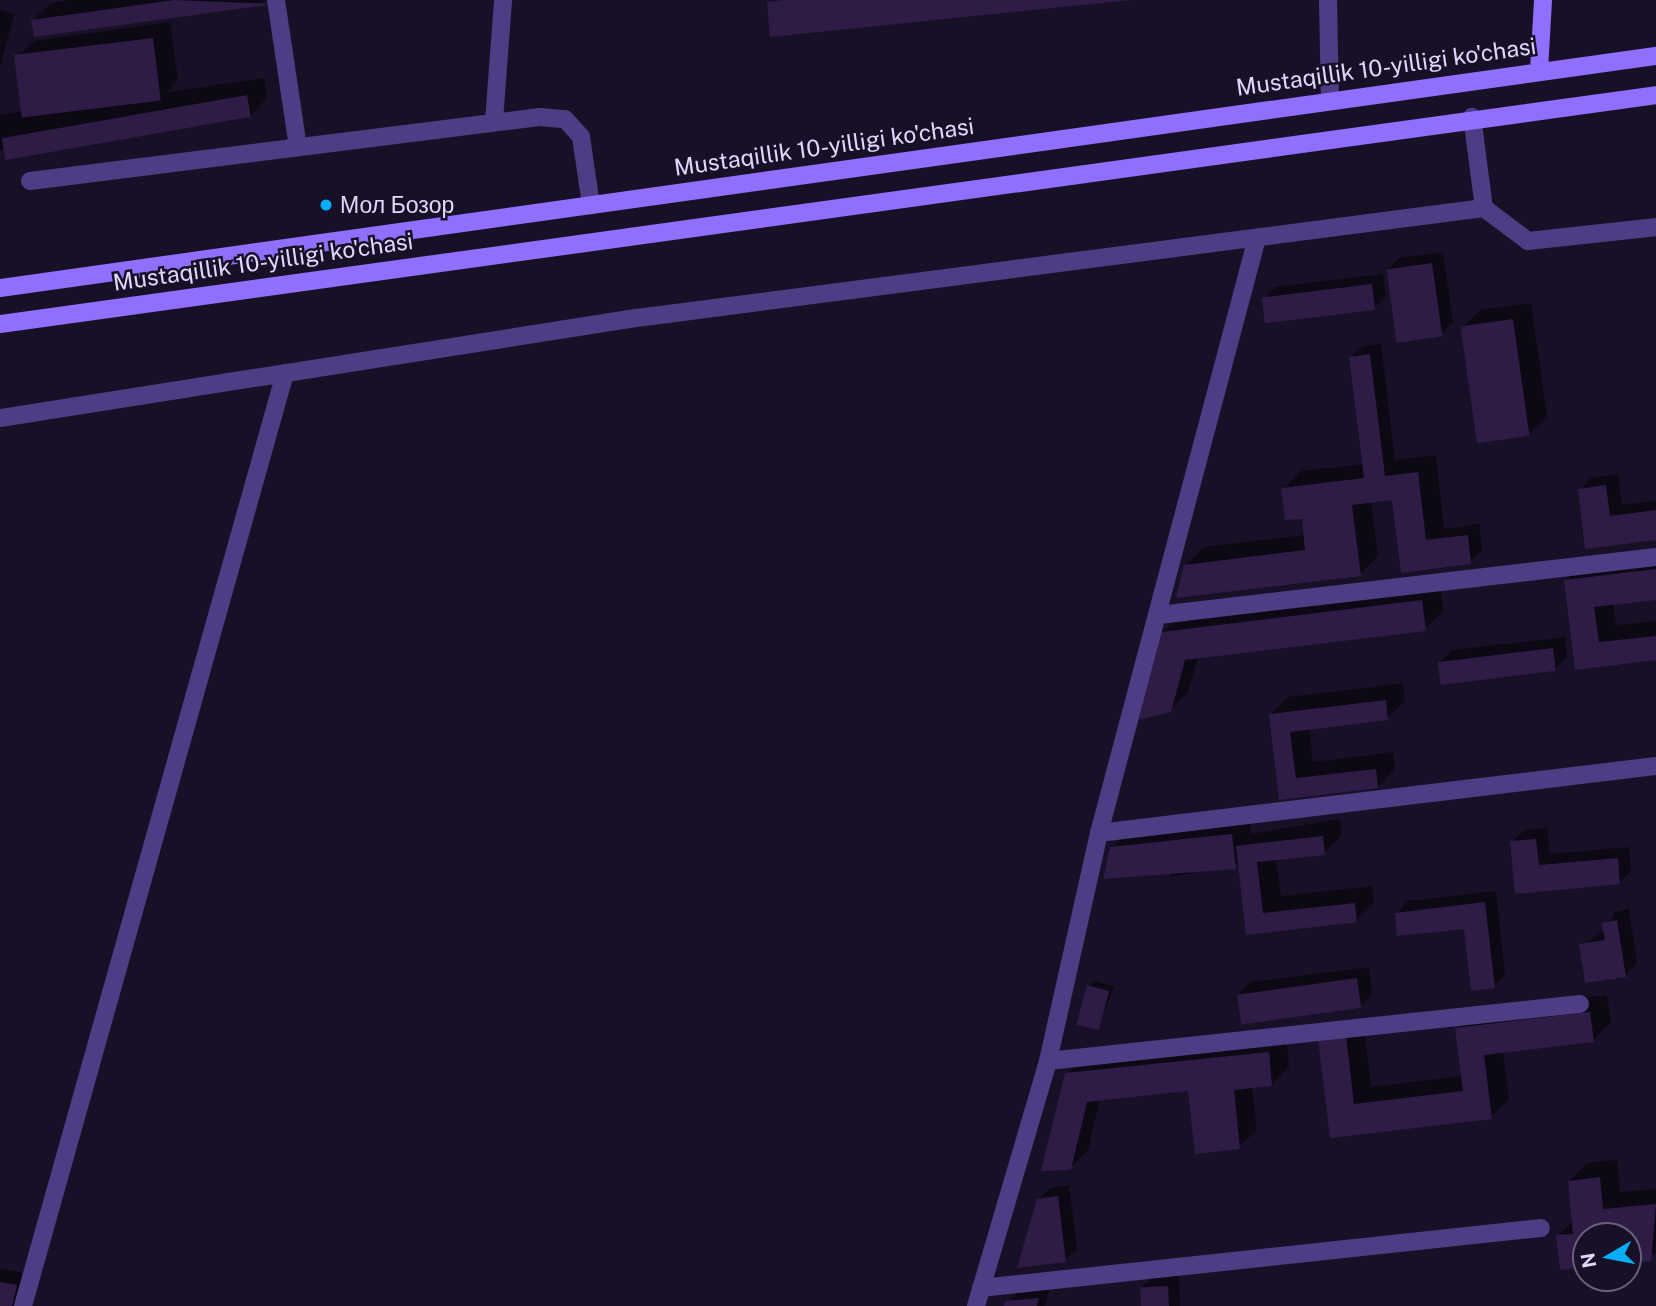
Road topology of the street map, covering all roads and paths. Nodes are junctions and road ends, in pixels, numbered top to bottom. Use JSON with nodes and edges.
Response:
{"nodes":[{"id":1,"x":276,"y":0,"type":"edge"},
{"id":2,"x":503,"y":0,"type":"edge"},
{"id":3,"x":1328,"y":0,"type":"edge"},
{"id":4,"x":1543,"y":0,"type":"edge"},
{"id":5,"x":1656,"y":56,"type":"edge"},
{"id":6,"x":1539,"y":70,"type":"junction"},
{"id":7,"x":1656,"y":95,"type":"edge"},
{"id":8,"x":1330,"y":100,"type":"junction"},
{"id":9,"x":1472,"y":117,"type":"junction"},
{"id":10,"x":494,"y":121,"type":"junction"},
{"id":11,"x":298,"y":147,"type":"junction"},
{"id":12,"x":30,"y":181,"type":"dead end"},
{"id":13,"x":591,"y":205,"type":"junction"},
{"id":14,"x":1483,"y":208,"type":"junction"},
{"id":15,"x":1656,"y":227,"type":"edge"},
{"id":16,"x":1257,"y":238,"type":"junction"},
{"id":17,"x":0,"y":288,"type":"edge"},
{"id":18,"x":0,"y":324,"type":"edge"},
{"id":19,"x":285,"y":373,"type":"junction"},
{"id":20,"x":0,"y":418,"type":"edge"},
{"id":21,"x":1656,"y":557,"type":"edge"},
{"id":22,"x":1159,"y":615,"type":"junction"},
{"id":23,"x":1656,"y":766,"type":"edge"},
{"id":24,"x":1099,"y":833,"type":"junction"},
{"id":25,"x":1580,"y":1004,"type":"dead end"},
{"id":26,"x":1048,"y":1061,"type":"junction"},
{"id":27,"x":1541,"y":1228,"type":"dead end"},
{"id":28,"x":981,"y":1288,"type":"junction"},
{"id":29,"x":23,"y":1306,"type":"edge"},
{"id":30,"x":976,"y":1306,"type":"edge"}],
"edges":[{"from":1,"to":11,"type":"street"},
{"from":2,"to":10,"type":"street"},
{"from":3,"to":8,"type":"street"},
{"from":4,"to":6,"type":"main road"},
{"from":5,"to":6,"type":"main road","name":"Mustaqillik 10-yilligi ko'chasi"},
{"from":6,"to":8,"type":"main road","name":"Mustaqillik 10-yilligi ko'chasi"},
{"from":7,"to":9,"type":"main road","name":"Mustaqillik 10-yilligi ko'chasi"},
{"from":8,"to":13,"type":"main road","name":"Mustaqillik 10-yilligi ko'chasi"},
{"from":9,"to":14,"type":"street"},
{"from":9,"to":18,"type":"main road","name":"Mustaqillik 10-yilligi ko'chasi"},
{"from":10,"to":11,"type":"street"},
{"from":10,"to":13,"type":"street"},
{"from":11,"to":12,"type":"street"},
{"from":13,"to":17,"type":"main road","name":"Mustaqillik 10-yilligi ko'chasi"},
{"from":14,"to":15,"type":"street"},
{"from":14,"to":16,"type":"street"},
{"from":16,"to":19,"type":"street"},
{"from":16,"to":22,"type":"street"},
{"from":19,"to":20,"type":"street"},
{"from":19,"to":29,"type":"street"},
{"from":21,"to":22,"type":"street"},
{"from":22,"to":24,"type":"street"},
{"from":23,"to":24,"type":"street"},
{"from":24,"to":26,"type":"street"},
{"from":25,"to":26,"type":"street"},
{"from":26,"to":28,"type":"street"},
{"from":27,"to":28,"type":"street"},
{"from":28,"to":30,"type":"street"}]}
